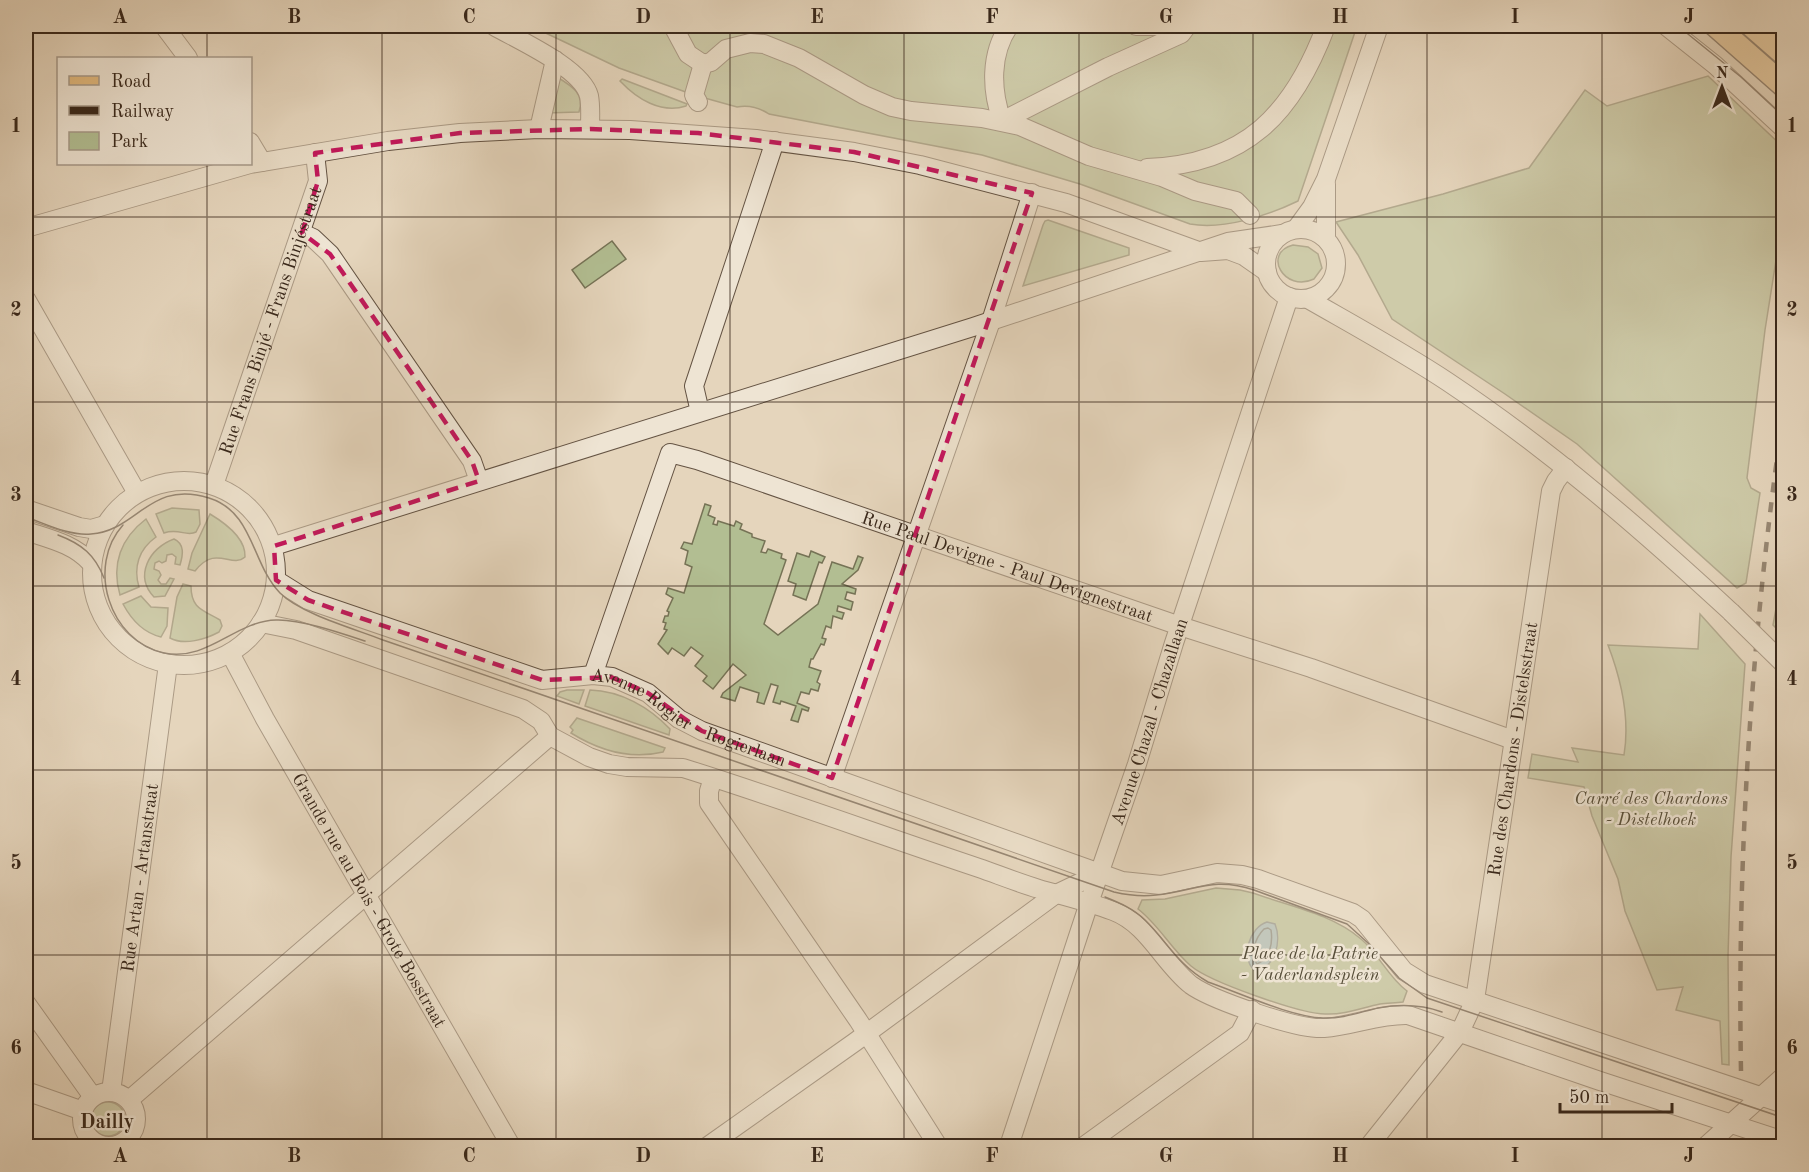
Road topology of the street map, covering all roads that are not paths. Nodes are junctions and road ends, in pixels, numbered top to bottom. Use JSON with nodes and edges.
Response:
{"nodes":[{"id":1,"x":164,"y":26,"type":"edge"},
{"id":2,"x":494,"y":26,"type":"edge"},
{"id":3,"x":673,"y":26,"type":"edge"},
{"id":4,"x":1009,"y":26,"type":"edge"},
{"id":5,"x":1136,"y":26,"type":"edge"},
{"id":6,"x":1326,"y":26,"type":"edge"},
{"id":7,"x":1379,"y":26,"type":"edge"},
{"id":8,"x":1666,"y":26,"type":"edge"},
{"id":9,"x":1716,"y":26,"type":"edge"},
{"id":10,"x":1752,"y":26,"type":"edge"},
{"id":11,"x":1773,"y":26,"type":"edge"},
{"id":12,"x":1784,"y":35,"type":"edge"},
{"id":13,"x":1784,"y":54,"type":"edge"},
{"id":14,"x":187,"y":57,"type":"edge"},
{"id":15,"x":555,"y":60,"type":"junction"},
{"id":16,"x":703,"y":64,"type":"junction"},
{"id":17,"x":1784,"y":86,"type":"edge"},
{"id":18,"x":698,"y":102,"type":"dead end"},
{"id":19,"x":1002,"y":121,"type":"junction"},
{"id":20,"x":538,"y":129,"type":"junction"},
{"id":21,"x":590,"y":129,"type":"junction"},
{"id":22,"x":1784,"y":129,"type":"edge"},
{"id":23,"x":775,"y":141,"type":"junction"},
{"id":24,"x":252,"y":145,"type":"edge"},
{"id":25,"x":315,"y":153,"type":"junction"},
{"id":26,"x":262,"y":162,"type":"junction"},
{"id":27,"x":251,"y":165,"type":"edge"},
{"id":28,"x":252,"y":165,"type":"edge"},
{"id":29,"x":1134,"y":169,"type":"junction"},
{"id":30,"x":1326,"y":179,"type":"junction"},
{"id":31,"x":1032,"y":193,"type":"junction"},
{"id":32,"x":1250,"y":215,"type":"dead end"},
{"id":33,"x":26,"y":228,"type":"edge"},
{"id":34,"x":1289,"y":232,"type":"junction"},
{"id":35,"x":302,"y":233,"type":"junction"},
{"id":36,"x":1326,"y":239,"type":"junction"},
{"id":37,"x":1201,"y":252,"type":"junction"},
{"id":38,"x":1267,"y":272,"type":"junction"},
{"id":39,"x":1289,"y":297,"type":"junction"},
{"id":40,"x":26,"y":299,"type":"edge"},
{"id":41,"x":1308,"y":299,"type":"junction"},
{"id":42,"x":991,"y":321,"type":"junction"},
{"id":43,"x":700,"y":412,"type":"junction"},
{"id":44,"x":1566,"y":468,"type":"junction"},
{"id":45,"x":479,"y":481,"type":"junction"},
{"id":46,"x":213,"y":485,"type":"junction"},
{"id":47,"x":138,"y":493,"type":"junction"},
{"id":48,"x":26,"y":509,"type":"edge"},
{"id":49,"x":105,"y":525,"type":"junction"},
{"id":50,"x":26,"y":531,"type":"edge"},
{"id":51,"x":917,"y":536,"type":"junction"},
{"id":52,"x":274,"y":546,"type":"junction"},
{"id":53,"x":91,"y":563,"type":"junction"},
{"id":54,"x":276,"y":580,"type":"junction"},
{"id":55,"x":261,"y":623,"type":"junction"},
{"id":56,"x":1180,"y":626,"type":"junction"},
{"id":57,"x":230,"y":653,"type":"junction"},
{"id":58,"x":168,"y":664,"type":"junction"},
{"id":59,"x":1784,"y":664,"type":"edge"},
{"id":60,"x":593,"y":675,"type":"junction"},
{"id":61,"x":550,"y":736,"type":"junction"},
{"id":62,"x":1513,"y":740,"type":"junction"},
{"id":63,"x":713,"y":778,"type":"junction"},
{"id":64,"x":832,"y":778,"type":"junction"},
{"id":65,"x":1100,"y":873,"type":"junction"},
{"id":66,"x":1056,"y":894,"type":"junction"},
{"id":67,"x":367,"y":896,"type":"junction"},
{"id":68,"x":1089,"y":903,"type":"junction"},
{"id":69,"x":1475,"y":1000,"type":"junction"},
{"id":70,"x":26,"y":1003,"type":"edge"},
{"id":71,"x":1252,"y":1011,"type":"junction"},
{"id":72,"x":1460,"y":1032,"type":"junction"},
{"id":73,"x":866,"y":1033,"type":"junction"},
{"id":74,"x":1784,"y":1076,"type":"edge"},
{"id":75,"x":26,"y":1091,"type":"edge"},
{"id":76,"x":1761,"y":1096,"type":"junction"},
{"id":77,"x":96,"y":1100,"type":"junction"},
{"id":78,"x":129,"y":1100,"type":"junction"},
{"id":79,"x":1784,"y":1104,"type":"edge"},
{"id":80,"x":1732,"y":1123,"type":"junction"},
{"id":81,"x":1784,"y":1141,"type":"edge"},
{"id":82,"x":93,"y":1144,"type":"edge"},
{"id":83,"x":126,"y":1144,"type":"edge"},
{"id":84,"x":511,"y":1146,"type":"edge"},
{"id":85,"x":708,"y":1146,"type":"edge"},
{"id":86,"x":938,"y":1146,"type":"edge"},
{"id":87,"x":1009,"y":1146,"type":"edge"},
{"id":88,"x":1084,"y":1146,"type":"edge"},
{"id":89,"x":1369,"y":1146,"type":"edge"},
{"id":90,"x":1706,"y":1146,"type":"edge"}],
"edges":[{"from":1,"to":14,"type":"street"},
{"from":2,"to":15,"type":"street"},
{"from":3,"to":16,"type":"street"},
{"from":4,"to":19,"type":"street"},
{"from":5,"to":19,"type":"street"},
{"from":6,"to":29,"type":"street"},
{"from":7,"to":30,"type":"street"},
{"from":8,"to":22,"type":"street"},
{"from":9,"to":17,"type":"main road"},
{"from":10,"to":13,"type":"main road"},
{"from":11,"to":12,"type":"street"},
{"from":15,"to":20,"type":"street"},
{"from":15,"to":21,"type":"street"},
{"from":16,"to":18,"type":"street"},
{"from":16,"to":19,"type":"street"},
{"from":19,"to":29,"type":"street"},
{"from":20,"to":21,"type":"street"},
{"from":20,"to":25,"type":"street"},
{"from":21,"to":23,"type":"street"},
{"from":23,"to":31,"type":"street"},
{"from":23,"to":43,"type":"street"},
{"from":24,"to":26,"type":"street"},
{"from":25,"to":26,"type":"street"},
{"from":25,"to":35,"type":"street","name":"Rue Frans Binjé - Frans Binjéstraat"},
{"from":26,"to":28,"type":"street"},
{"from":27,"to":33,"type":"street"},
{"from":29,"to":32,"type":"street"},
{"from":30,"to":34,"type":"street"},
{"from":30,"to":36,"type":"street"},
{"from":31,"to":37,"type":"street"},
{"from":31,"to":42,"type":"street"},
{"from":34,"to":36,"type":"street"},
{"from":34,"to":37,"type":"street"},
{"from":34,"to":38,"type":"street"},
{"from":35,"to":45,"type":"street"},
{"from":35,"to":46,"type":"street","name":"Rue Frans Binjé - Frans Binjéstraat"},
{"from":36,"to":41,"type":"street"},
{"from":37,"to":38,"type":"street"},
{"from":37,"to":42,"type":"street"},
{"from":38,"to":39,"type":"street"},
{"from":39,"to":41,"type":"street"},
{"from":39,"to":56,"type":"street","name":"Avenue Chazal - Chazallaan"},
{"from":40,"to":47,"type":"street"},
{"from":41,"to":44,"type":"street"},
{"from":42,"to":43,"type":"street"},
{"from":42,"to":51,"type":"street"},
{"from":43,"to":45,"type":"street"},
{"from":44,"to":59,"type":"street","bridge":true},
{"from":44,"to":62,"type":"street","name":"Rue des Chardons - Distelsstraat"},
{"from":45,"to":52,"type":"street"},
{"from":46,"to":47,"type":"street"},
{"from":46,"to":52,"type":"street"},
{"from":47,"to":49,"type":"street"},
{"from":48,"to":49,"type":"street"},
{"from":49,"to":53,"type":"street"},
{"from":50,"to":53,"type":"street"},
{"from":51,"to":56,"type":"street","name":"Rue Paul Devigne - Paul Devignestraat"},
{"from":51,"to":60,"type":"street","name":"Rue Paul Devigne - Paul Devignestraat"},
{"from":51,"to":64,"type":"street"},
{"from":52,"to":54,"type":"street"},
{"from":53,"to":58,"type":"street"},
{"from":54,"to":55,"type":"street"},
{"from":54,"to":60,"type":"street","name":"Avenue Rogier - Rogierlaan"},
{"from":55,"to":57,"type":"street"},
{"from":55,"to":61,"type":"street"},
{"from":56,"to":62,"type":"street","name":"Rue Paul Devigne - Paul Devignestraat"},
{"from":56,"to":65,"type":"street","name":"Avenue Chazal - Chazallaan"},
{"from":57,"to":58,"type":"street"},
{"from":57,"to":67,"type":"street","name":"Grande rue au Bois - Grote Bosstraat"},
{"from":58,"to":77,"type":"street","name":"Rue Artan - Artanstraat"},
{"from":60,"to":64,"type":"street","name":"Avenue Rogier - Rogierlaan"},
{"from":61,"to":63,"type":"street"},
{"from":61,"to":67,"type":"street"},
{"from":62,"to":69,"type":"street","name":"Rue des Chardons - Distelsstraat"},
{"from":63,"to":66,"type":"street"},
{"from":63,"to":73,"type":"street"},
{"from":64,"to":65,"type":"street","name":"Avenue Rogier - Rogierlaan"},
{"from":65,"to":66,"type":"street"},
{"from":65,"to":68,"type":"street","name":"Avenue Chazal - Chazallaan"},
{"from":65,"to":69,"type":"street"},
{"from":66,"to":68,"type":"street"},
{"from":66,"to":73,"type":"street"},
{"from":67,"to":78,"type":"street"},
{"from":67,"to":84,"type":"street","name":"Grande rue au Bois - Grote Bosstraat"},
{"from":68,"to":71,"type":"street"},
{"from":68,"to":87,"type":"street","name":"Avenue Chazal - Chazallaan"},
{"from":69,"to":72,"type":"street","name":"Rue des Chardons - Distelsstraat"},
{"from":69,"to":76,"type":"street"},
{"from":70,"to":77,"type":"street"},
{"from":71,"to":72,"type":"street"},
{"from":71,"to":88,"type":"street"},
{"from":72,"to":80,"type":"street"},
{"from":72,"to":89,"type":"street","name":"Rue des Chardons - Distelsstraat"},
{"from":73,"to":85,"type":"street"},
{"from":73,"to":86,"type":"street"},
{"from":74,"to":76,"type":"street"},
{"from":75,"to":77,"type":"street"},
{"from":76,"to":79,"type":"street"},
{"from":76,"to":80,"type":"street"},
{"from":77,"to":78,"type":"street"},
{"from":77,"to":82,"type":"street"},
{"from":78,"to":83,"type":"street"},
{"from":80,"to":81,"type":"street"},
{"from":80,"to":90,"type":"street"},
{"from":82,"to":83,"type":"street"}]}
